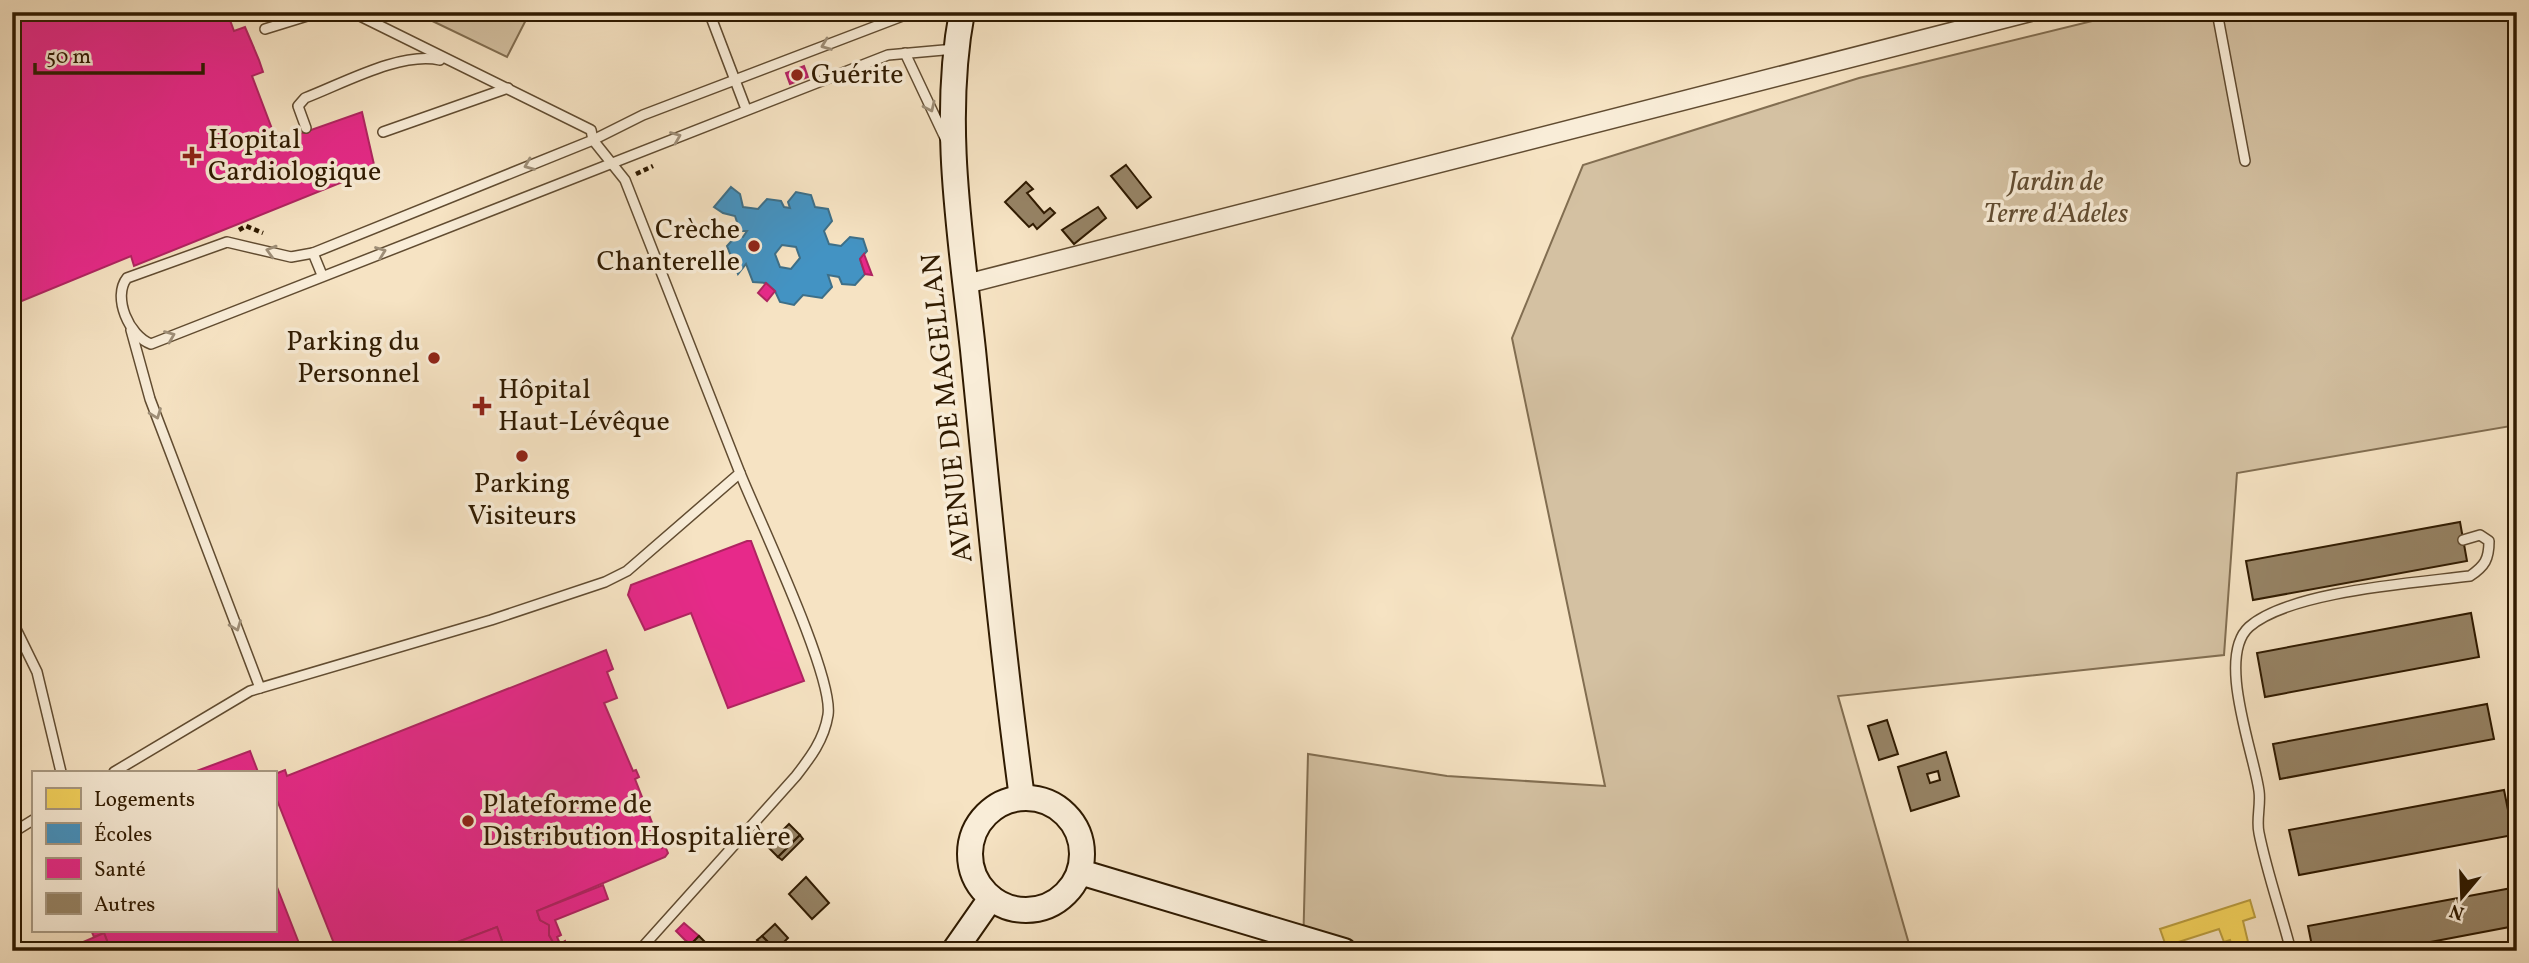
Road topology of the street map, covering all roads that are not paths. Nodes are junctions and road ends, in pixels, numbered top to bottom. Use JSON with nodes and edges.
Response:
{"nodes":[{"id":1,"x":320,"y":12,"type":"edge"},
{"id":2,"x":352,"y":12,"type":"edge"},
{"id":3,"x":709,"y":12,"type":"edge"},
{"id":4,"x":913,"y":12,"type":"edge"},
{"id":5,"x":962,"y":12,"type":"edge"},
{"id":6,"x":2030,"y":12,"type":"edge"},
{"id":7,"x":2217,"y":12,"type":"edge"},
{"id":8,"x":265,"y":29,"type":"dead end"},
{"id":9,"x":414,"y":43,"type":"junction"},
{"id":10,"x":955,"y":49,"type":"junction"},
{"id":11,"x":905,"y":53,"type":"junction"},
{"id":12,"x":408,"y":59,"type":"junction"},
{"id":13,"x":457,"y":64,"type":"junction"},
{"id":14,"x":735,"y":80,"type":"junction"},
{"id":15,"x":508,"y":88,"type":"junction"},
{"id":16,"x":746,"y":109,"type":"junction"},
{"id":17,"x":306,"y":128,"type":"dead end"},
{"id":18,"x":383,"y":132,"type":"dead end"},
{"id":19,"x":593,"y":140,"type":"junction"},
{"id":20,"x":955,"y":160,"type":"junction"},
{"id":21,"x":612,"y":162,"type":"junction"},
{"id":22,"x":2245,"y":162,"type":"dead end"},
{"id":23,"x":313,"y":253,"type":"junction"},
{"id":24,"x":322,"y":275,"type":"junction"},
{"id":25,"x":966,"y":284,"type":"junction"},
{"id":26,"x":130,"y":325,"type":"junction"},
{"id":27,"x":740,"y":473,"type":"junction"},
{"id":28,"x":2463,"y":540,"type":"dead end"},
{"id":29,"x":12,"y":621,"type":"edge"},
{"id":30,"x":260,"y":688,"type":"junction"},
{"id":31,"x":61,"y":771,"type":"edge"},
{"id":32,"x":116,"y":771,"type":"edge"},
{"id":33,"x":1022,"y":798,"type":"junction"},
{"id":34,"x":32,"y":821,"type":"edge"},
{"id":35,"x":12,"y":833,"type":"edge"},
{"id":36,"x":1080,"y":872,"type":"junction"},
{"id":37,"x":991,"y":898,"type":"junction"},
{"id":38,"x":639,"y":951,"type":"edge"},
{"id":39,"x":954,"y":951,"type":"edge"},
{"id":40,"x":1344,"y":951,"type":"edge"},
{"id":41,"x":2291,"y":951,"type":"edge"}],
"edges":[{"from":1,"to":8,"type":"lane"},
{"from":2,"to":9,"type":"lane"},
{"from":3,"to":14,"type":"lane"},
{"from":4,"to":14,"type":"lane","one_way":true},
{"from":5,"to":10,"type":"street","name":"AVENUE DE MAGELLAN"},
{"from":6,"to":25,"type":"street"},
{"from":7,"to":22,"type":"lane"},
{"from":9,"to":12,"type":"lane"},
{"from":9,"to":13,"type":"lane"},
{"from":10,"to":11,"type":"lane"},
{"from":10,"to":20,"type":"street","name":"AVENUE DE MAGELLAN"},
{"from":11,"to":16,"type":"lane"},
{"from":11,"to":20,"type":"lane","one_way":true},
{"from":12,"to":13,"type":"lane"},
{"from":12,"to":17,"type":"lane"},
{"from":13,"to":15,"type":"lane"},
{"from":14,"to":16,"type":"lane"},
{"from":14,"to":19,"type":"lane"},
{"from":15,"to":18,"type":"lane"},
{"from":15,"to":19,"type":"lane"},
{"from":21,"to":16,"type":"lane","one_way":true},
{"from":19,"to":21,"type":"lane"},
{"from":19,"to":23,"type":"lane","one_way":true},
{"from":20,"to":25,"type":"street","name":"AVENUE DE MAGELLAN"},
{"from":24,"to":21,"type":"lane","one_way":true},
{"from":21,"to":27,"type":"lane"},
{"from":23,"to":24,"type":"lane"},
{"from":23,"to":26,"type":"lane","one_way":true},
{"from":26,"to":24,"type":"lane","one_way":true},
{"from":25,"to":33,"type":"street","name":"AVENUE DE MAGELLAN"},
{"from":26,"to":30,"type":"lane","one_way":true},
{"from":27,"to":30,"type":"lane"},
{"from":27,"to":38,"type":"lane"},
{"from":28,"to":41,"type":"lane"},
{"from":29,"to":31,"type":"lane"},
{"from":30,"to":32,"type":"lane"},
{"from":33,"to":36,"type":"street"},
{"from":33,"to":37,"type":"street"},
{"from":34,"to":35,"type":"lane"},
{"from":36,"to":37,"type":"street"},
{"from":36,"to":40,"type":"street"},
{"from":37,"to":39,"type":"street"}]}
